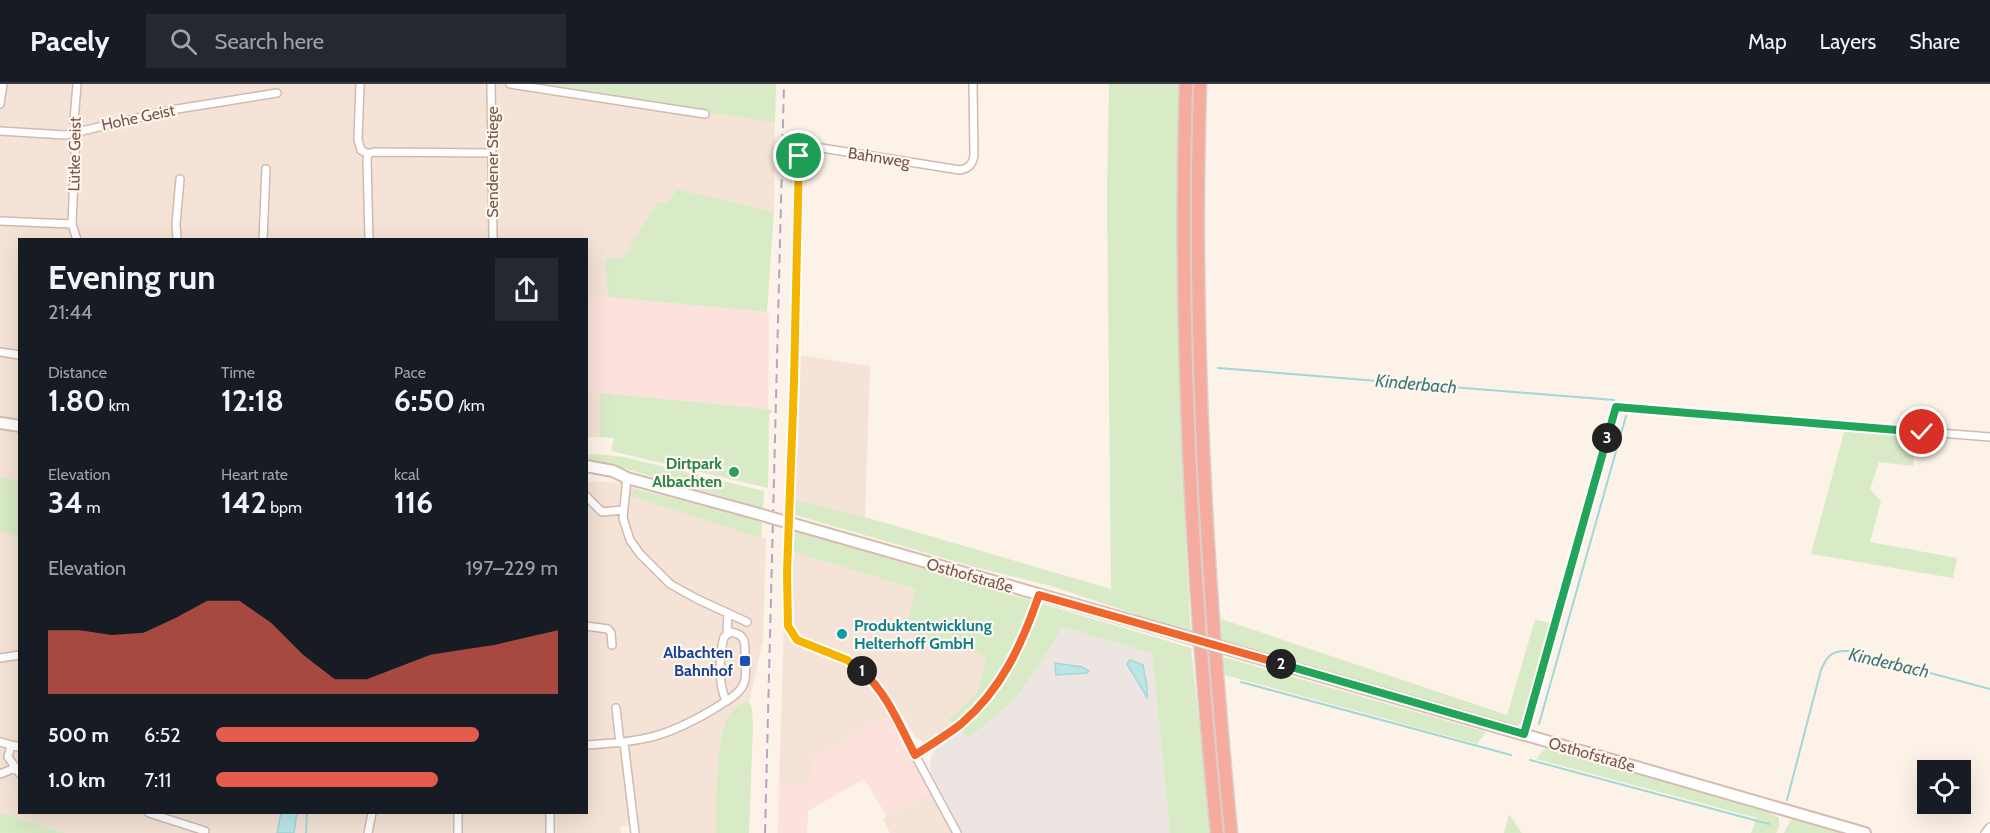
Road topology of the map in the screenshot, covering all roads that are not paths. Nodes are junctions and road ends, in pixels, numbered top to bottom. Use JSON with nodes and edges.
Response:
{"nodes":[{"id":1,"x":3,"y":84,"type":"edge"},
{"id":2,"x":77,"y":84,"type":"edge"},
{"id":3,"x":360,"y":84,"type":"edge"},
{"id":4,"x":491,"y":84,"type":"edge"},
{"id":5,"x":510,"y":84,"type":"edge"},
{"id":6,"x":973,"y":84,"type":"edge"},
{"id":7,"x":1186,"y":84,"type":"edge"},
{"id":8,"x":1200,"y":84,"type":"edge"},
{"id":9,"x":277,"y":93,"type":"dead end"},
{"id":10,"x":0,"y":104,"type":"edge"},
{"id":11,"x":705,"y":114,"type":"dead end"},
{"id":12,"x":0,"y":130,"type":"edge"},
{"id":13,"x":76,"y":130,"type":"junction"},
{"id":14,"x":492,"y":153,"type":"junction"},
{"id":15,"x":368,"y":154,"type":"junction"},
{"id":16,"x":266,"y":169,"type":"dead end"},
{"id":17,"x":180,"y":179,"type":"dead end"},
{"id":18,"x":0,"y":221,"type":"edge"},
{"id":19,"x":72,"y":224,"type":"junction"},
{"id":20,"x":76,"y":238,"type":"edge"},
{"id":21,"x":177,"y":238,"type":"edge"},
{"id":22,"x":263,"y":238,"type":"edge"},
{"id":23,"x":369,"y":238,"type":"edge"},
{"id":24,"x":493,"y":238,"type":"edge"},
{"id":25,"x":0,"y":352,"type":"edge"},
{"id":26,"x":18,"y":356,"type":"edge"},
{"id":27,"x":0,"y":423,"type":"edge"},
{"id":28,"x":18,"y":426,"type":"edge"},
{"id":29,"x":1990,"y":437,"type":"edge"},
{"id":30,"x":588,"y":466,"type":"edge"},
{"id":31,"x":588,"y":473,"type":"edge"},
{"id":32,"x":627,"y":478,"type":"junction"},
{"id":33,"x":588,"y":498,"type":"edge"},
{"id":34,"x":623,"y":510,"type":"junction"},
{"id":35,"x":1039,"y":595,"type":"junction"},
{"id":36,"x":728,"y":613,"type":"junction"},
{"id":37,"x":747,"y":622,"type":"dead end"},
{"id":38,"x":588,"y":626,"type":"edge"},
{"id":39,"x":727,"y":633,"type":"junction"},
{"id":40,"x":612,"y":645,"type":"dead end"},
{"id":41,"x":18,"y":655,"type":"edge"},
{"id":42,"x":0,"y":658,"type":"edge"},
{"id":43,"x":726,"y":701,"type":"junction"},
{"id":44,"x":616,"y":708,"type":"dead end"},
{"id":45,"x":1524,"y":734,"type":"junction"},
{"id":46,"x":0,"y":742,"type":"edge"},
{"id":47,"x":622,"y":743,"type":"junction"},
{"id":48,"x":11,"y":745,"type":"junction"},
{"id":49,"x":588,"y":745,"type":"edge"},
{"id":50,"x":18,"y":747,"type":"edge"},
{"id":51,"x":915,"y":755,"type":"junction"},
{"id":52,"x":17,"y":771,"type":"edge"},
{"id":53,"x":0,"y":774,"type":"edge"},
{"id":54,"x":152,"y":814,"type":"edge"},
{"id":55,"x":372,"y":814,"type":"edge"},
{"id":56,"x":458,"y":814,"type":"edge"},
{"id":57,"x":550,"y":814,"type":"edge"},
{"id":58,"x":1990,"y":826,"type":"edge"},
{"id":59,"x":205,"y":831,"type":"dead end"},
{"id":60,"x":368,"y":833,"type":"edge"},
{"id":61,"x":458,"y":833,"type":"edge"},
{"id":62,"x":550,"y":833,"type":"edge"},
{"id":63,"x":635,"y":833,"type":"edge"},
{"id":64,"x":957,"y":833,"type":"edge"},
{"id":65,"x":1216,"y":833,"type":"edge"},
{"id":66,"x":1231,"y":833,"type":"edge"},
{"id":67,"x":1865,"y":833,"type":"edge"},
{"id":68,"x":1985,"y":833,"type":"edge"}],
"edges":[{"from":1,"to":10,"type":"street"},
{"from":2,"to":13,"type":"street","name":"Lütke Geist"},
{"from":3,"to":15,"type":"street"},
{"from":4,"to":14,"type":"street","name":"Sendener Stiege"},
{"from":5,"to":11,"type":"street"},
{"from":6,"to":51,"type":"street","name":"Bahnweg"},
{"from":7,"to":65,"type":"highway"},
{"from":8,"to":66,"type":"highway"},
{"from":9,"to":13,"type":"street","name":"Hohe Geist"},
{"from":12,"to":13,"type":"street","name":"Hohe Geist"},
{"from":13,"to":19,"type":"street","name":"Lütke Geist"},
{"from":14,"to":15,"type":"street"},
{"from":14,"to":24,"type":"street","name":"Sendener Stiege"},
{"from":15,"to":23,"type":"street"},
{"from":16,"to":22,"type":"street"},
{"from":17,"to":21,"type":"street"},
{"from":18,"to":19,"type":"street"},
{"from":19,"to":20,"type":"street","name":"Lütke Geist"},
{"from":25,"to":26,"type":"street"},
{"from":27,"to":28,"type":"street"},
{"from":29,"to":45,"type":"street"},
{"from":30,"to":32,"type":"street","name":"Osthofstraße"},
{"from":31,"to":32,"type":"street","name":"Osthofstraße"},
{"from":32,"to":34,"type":"street"},
{"from":32,"to":35,"type":"street","name":"Osthofstraße","bridge":true},
{"from":33,"to":34,"type":"street"},
{"from":34,"to":36,"type":"street"},
{"from":35,"to":45,"type":"street","name":"Osthofstraße","bridge":true},
{"from":35,"to":51,"type":"street"},
{"from":36,"to":37,"type":"street"},
{"from":36,"to":39,"type":"street"},
{"from":38,"to":40,"type":"street"},
{"from":39,"to":43,"type":"street"},
{"from":39,"to":43,"type":"street"},
{"from":41,"to":42,"type":"street"},
{"from":43,"to":47,"type":"street"},
{"from":44,"to":47,"type":"street"},
{"from":45,"to":67,"type":"street","name":"Osthofstraße"},
{"from":46,"to":48,"type":"street"},
{"from":47,"to":49,"type":"street"},
{"from":47,"to":63,"type":"street"},
{"from":48,"to":50,"type":"street"},
{"from":48,"to":52,"type":"street"},
{"from":51,"to":64,"type":"street"},
{"from":52,"to":53,"type":"street"},
{"from":54,"to":59,"type":"street"},
{"from":55,"to":60,"type":"street"},
{"from":56,"to":61,"type":"street"},
{"from":57,"to":62,"type":"street"},
{"from":58,"to":68,"type":"street"}]}
